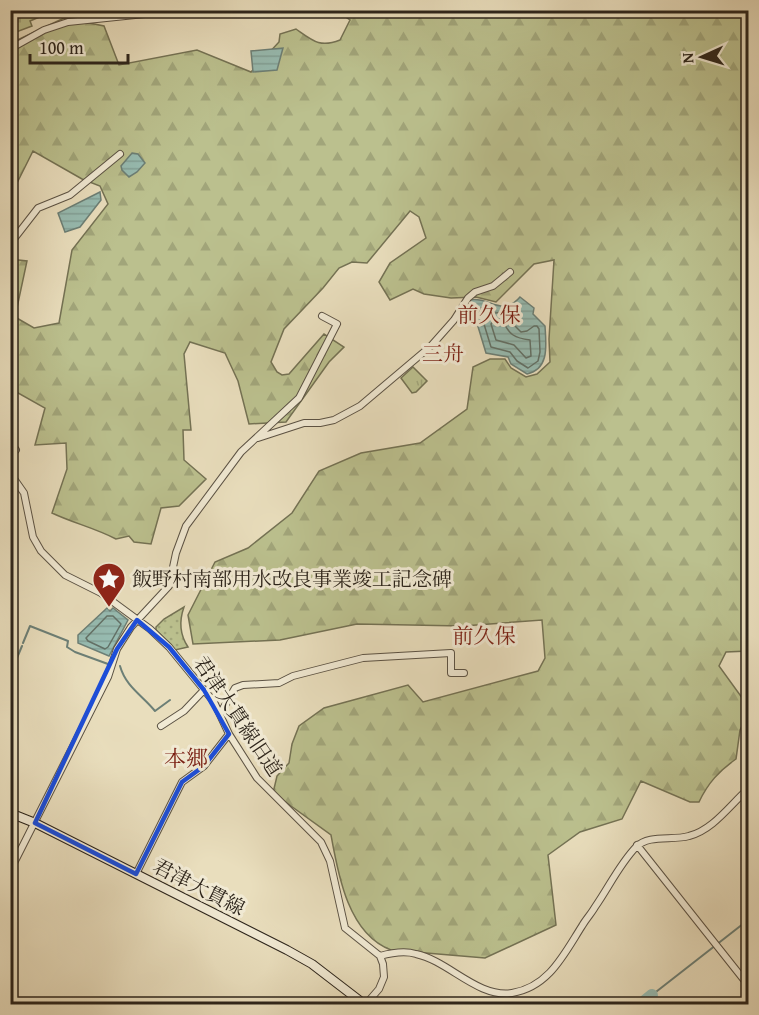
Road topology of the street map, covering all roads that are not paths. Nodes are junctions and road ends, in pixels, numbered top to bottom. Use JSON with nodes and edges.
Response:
{"nodes":[{"id":1,"x":183,"y":10,"type":"edge"},
{"id":2,"x":10,"y":49,"type":"edge"},
{"id":3,"x":120,"y":154,"type":"dead end"},
{"id":4,"x":10,"y":244,"type":"edge"},
{"id":5,"x":510,"y":272,"type":"dead end"},
{"id":6,"x":322,"y":316,"type":"dead end"},
{"id":7,"x":258,"y":438,"type":"junction"},
{"id":8,"x":10,"y":442,"type":"edge"},
{"id":9,"x":10,"y":457,"type":"edge"},
{"id":10,"x":10,"y":473,"type":"edge"},
{"id":11,"x":137,"y":620,"type":"junction"},
{"id":12,"x":464,"y":673,"type":"dead end"},
{"id":13,"x":204,"y":690,"type":"junction"},
{"id":14,"x":220,"y":714,"type":"junction"},
{"id":15,"x":160,"y":726,"type":"dead end"},
{"id":16,"x":229,"y":734,"type":"junction"},
{"id":17,"x":748,"y":789,"type":"edge"},
{"id":18,"x":10,"y":813,"type":"edge"},
{"id":19,"x":35,"y":823,"type":"junction"},
{"id":20,"x":638,"y":845,"type":"junction"},
{"id":21,"x":10,"y":871,"type":"edge"},
{"id":22,"x":136,"y":874,"type":"junction"},
{"id":23,"x":380,"y":956,"type":"junction"},
{"id":24,"x":748,"y":985,"type":"edge"},
{"id":25,"x":365,"y":1005,"type":"edge"}],
"edges":[{"from":1,"to":2,"type":"street"},
{"from":3,"to":4,"type":"street"},
{"from":5,"to":7,"type":"street"},
{"from":6,"to":7,"type":"street"},
{"from":7,"to":11,"type":"street"},
{"from":8,"to":9,"type":"street"},
{"from":10,"to":11,"type":"street","name":"君津大貫線旧道"},
{"from":11,"to":13,"type":"street","name":"君津大貫線旧道"},
{"from":11,"to":19,"type":"street"},
{"from":12,"to":14,"type":"street"},
{"from":13,"to":14,"type":"street","name":"君津大貫線旧道"},
{"from":13,"to":15,"type":"street"},
{"from":14,"to":16,"type":"street","name":"君津大貫線旧道"},
{"from":16,"to":22,"type":"street"},
{"from":16,"to":23,"type":"street","name":"君津大貫線旧道"},
{"from":17,"to":20,"type":"street"},
{"from":18,"to":19,"type":"main road","name":"君津大貫線"},
{"from":19,"to":21,"type":"street"},
{"from":19,"to":22,"type":"main road","name":"君津大貫線"},
{"from":20,"to":23,"type":"street"},
{"from":20,"to":24,"type":"street"},
{"from":22,"to":25,"type":"main road","name":"君津大貫線"},
{"from":23,"to":25,"type":"street"}]}
